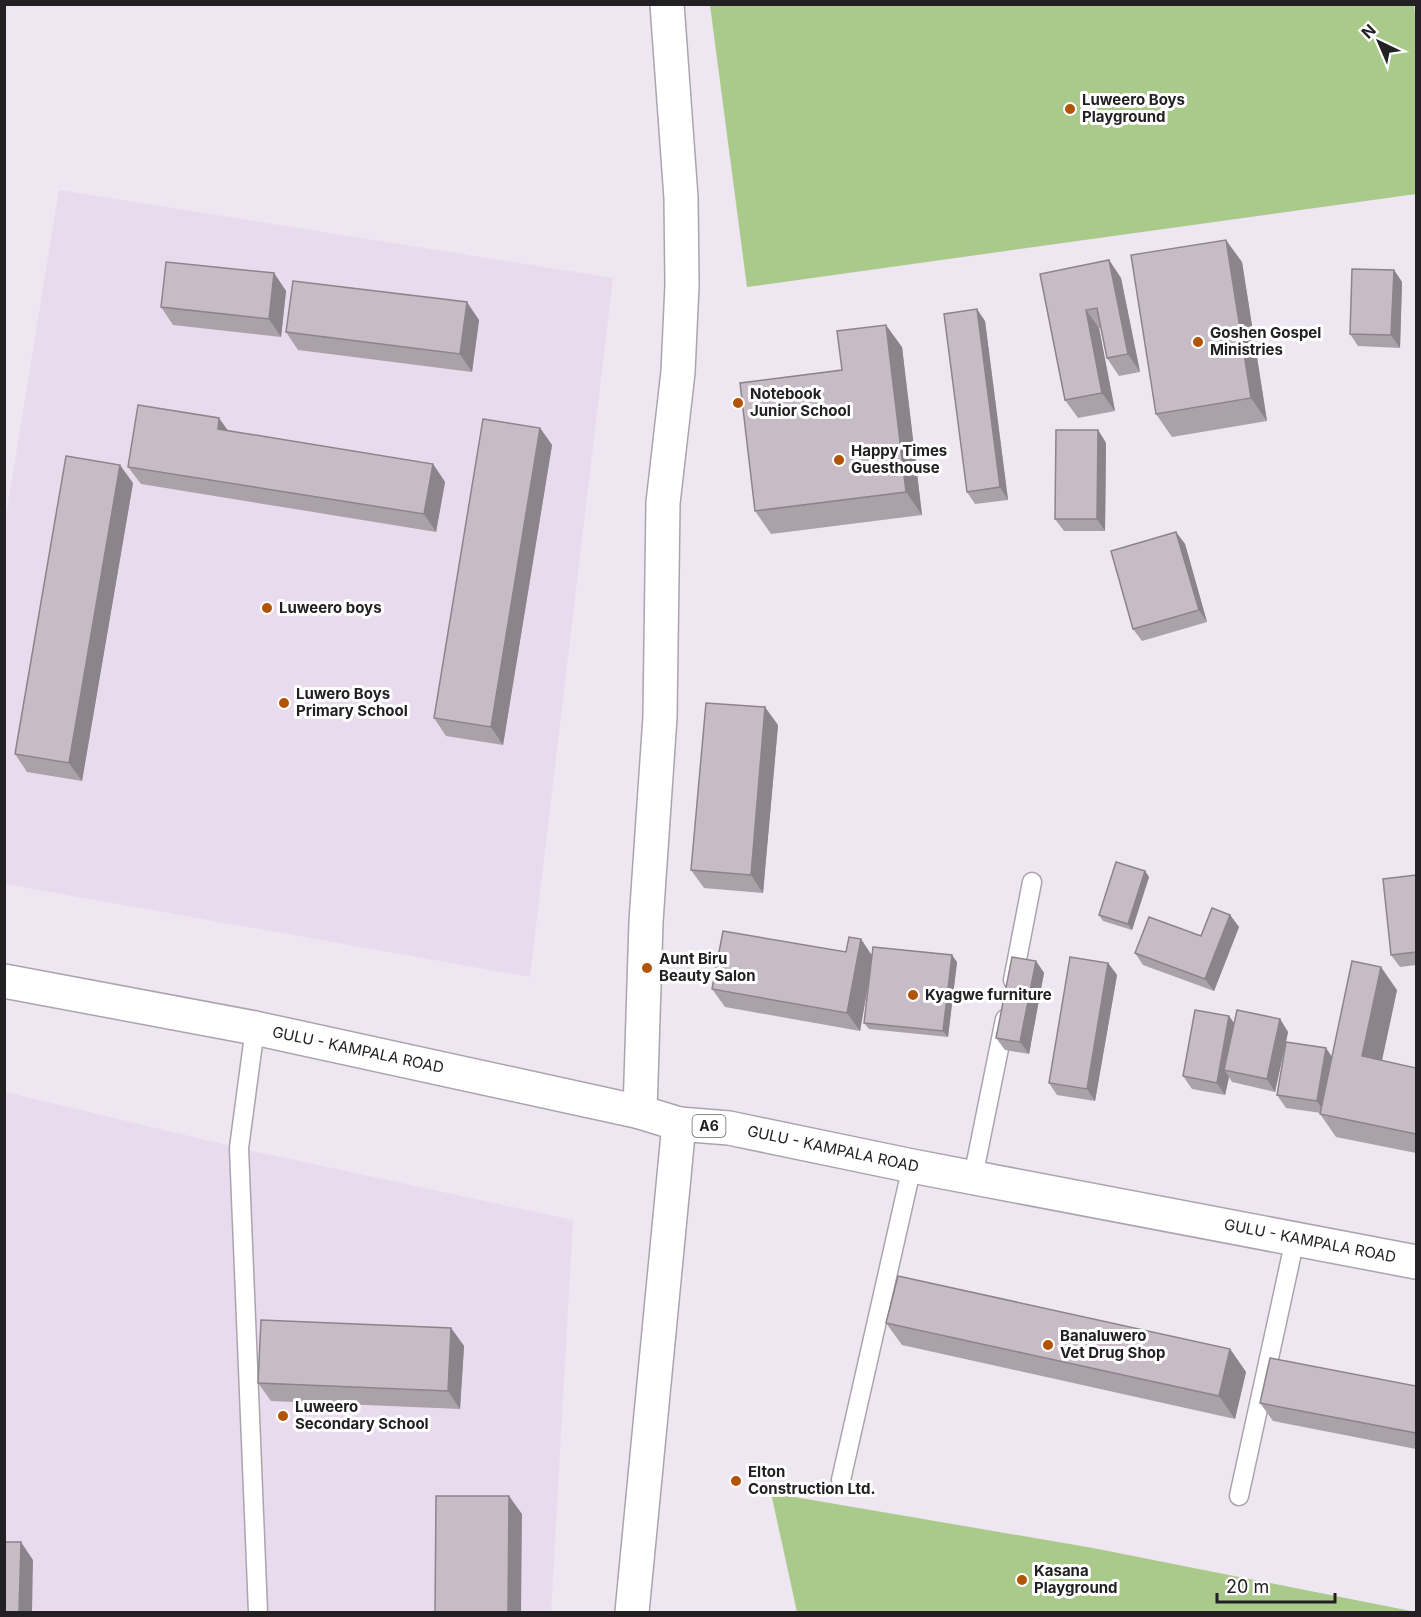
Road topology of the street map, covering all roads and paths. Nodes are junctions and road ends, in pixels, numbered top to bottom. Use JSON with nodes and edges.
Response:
{"nodes":[{"id":1,"x":667,"y":4,"type":"edge"},
{"id":2,"x":1032,"y":882,"type":"dead end"},
{"id":3,"x":4,"y":981,"type":"edge"},
{"id":4,"x":255,"y":1028,"type":"junction"},
{"id":5,"x":640,"y":1112,"type":"junction"},
{"id":6,"x":679,"y":1124,"type":"junction"},
{"id":7,"x":912,"y":1166,"type":"junction"},
{"id":8,"x":973,"y":1177,"type":"junction"},
{"id":9,"x":1295,"y":1239,"type":"junction"},
{"id":10,"x":1416,"y":1262,"type":"edge"},
{"id":11,"x":841,"y":1480,"type":"dead end"},
{"id":12,"x":1239,"y":1496,"type":"dead end"},
{"id":13,"x":258,"y":1612,"type":"edge"},
{"id":14,"x":632,"y":1612,"type":"edge"}],
"edges":[{"from":1,"to":5,"type":"street"},
{"from":2,"to":8,"type":"lane"},
{"from":3,"to":4,"type":"street","name":"GULU - KAMPALA ROAD","number":"A6"},
{"from":4,"to":5,"type":"street","name":"GULU - KAMPALA ROAD","number":"A6"},
{"from":4,"to":13,"type":"lane"},
{"from":5,"to":6,"type":"street","name":"GULU - KAMPALA ROAD","number":"A6"},
{"from":6,"to":7,"type":"street","name":"GULU - KAMPALA ROAD","number":"A6"},
{"from":6,"to":14,"type":"street"},
{"from":7,"to":8,"type":"street","name":"GULU - KAMPALA ROAD","number":"A6"},
{"from":7,"to":11,"type":"lane"},
{"from":8,"to":9,"type":"street","name":"GULU - KAMPALA ROAD","number":"A6"},
{"from":9,"to":10,"type":"street","name":"GULU - KAMPALA ROAD","number":"A6"},
{"from":9,"to":12,"type":"lane"}]}
